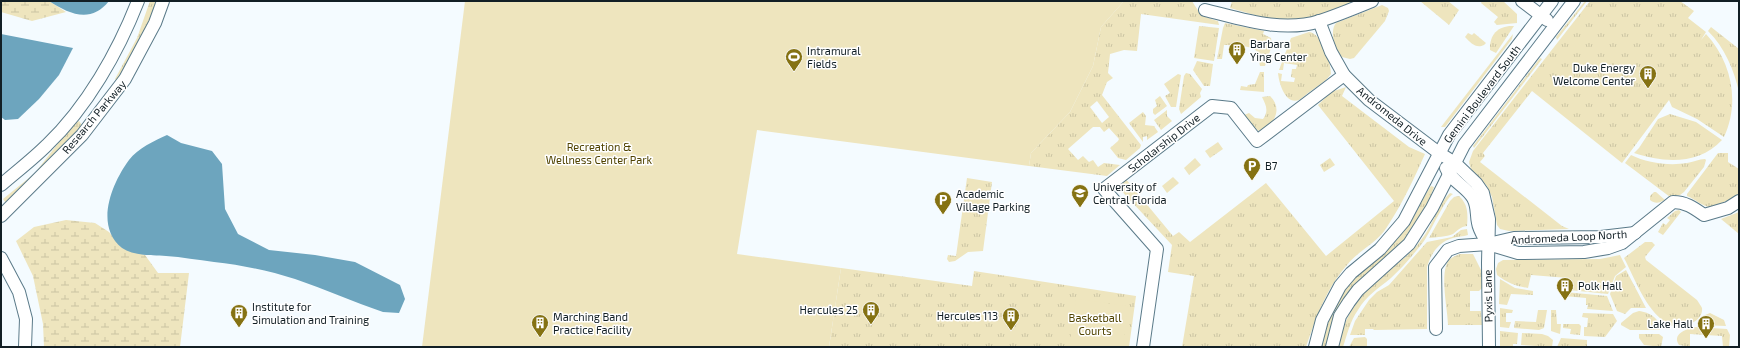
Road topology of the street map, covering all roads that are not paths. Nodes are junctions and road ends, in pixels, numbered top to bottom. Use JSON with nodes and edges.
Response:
{"nodes":[{"id":1,"x":138,"y":1,"type":"edge"},
{"id":2,"x":163,"y":1,"type":"edge"},
{"id":3,"x":1372,"y":1,"type":"edge"},
{"id":4,"x":1522,"y":1,"type":"edge"},
{"id":5,"x":1552,"y":1,"type":"edge"},
{"id":6,"x":1572,"y":2,"type":"edge"},
{"id":7,"x":1205,"y":10,"type":"dead end"},
{"id":8,"x":1541,"y":15,"type":"junction"},
{"id":9,"x":1319,"y":21,"type":"junction"},
{"id":10,"x":1554,"y":26,"type":"junction"},
{"id":11,"x":1344,"y":75,"type":"junction"},
{"id":12,"x":1439,"y":153,"type":"junction"},
{"id":13,"x":1454,"y":163,"type":"junction"},
{"id":14,"x":1449,"y":175,"type":"junction"},
{"id":15,"x":1,"y":185,"type":"edge"},
{"id":16,"x":1739,"y":201,"type":"edge"},
{"id":17,"x":1,"y":216,"type":"edge"},
{"id":18,"x":1488,"y":244,"type":"junction"},
{"id":19,"x":1,"y":258,"type":"edge"},
{"id":20,"x":1436,"y":329,"type":"dead end"},
{"id":21,"x":25,"y":347,"type":"edge"},
{"id":22,"x":1144,"y":347,"type":"edge"},
{"id":23,"x":1315,"y":347,"type":"edge"},
{"id":24,"x":1332,"y":347,"type":"edge"},
{"id":25,"x":1489,"y":347,"type":"edge"}],
"edges":[{"from":1,"to":15,"type":"street","name":"Research Parkway"},
{"from":2,"to":17,"type":"street","name":"Research Parkway"},
{"from":3,"to":9,"type":"street"},
{"from":4,"to":8,"type":"street"},
{"from":5,"to":8,"type":"street","name":"Gemini Boulevard South"},
{"from":6,"to":10,"type":"street","name":"Gemini Boulevard South"},
{"from":7,"to":9,"type":"street"},
{"from":8,"to":10,"type":"street"},
{"from":8,"to":12,"type":"street","name":"Gemini Boulevard South"},
{"from":9,"to":11,"type":"street","name":"Andromeda Drive"},
{"from":10,"to":13,"type":"street","name":"Gemini Boulevard South"},
{"from":11,"to":12,"type":"street","name":"Andromeda Drive"},
{"from":11,"to":22,"type":"street","name":"Scholarship Drive"},
{"from":12,"to":13,"type":"street","name":"Andromeda Drive"},
{"from":12,"to":14,"type":"street"},
{"from":12,"to":23,"type":"street","name":"Gemini Boulevard South"},
{"from":13,"to":14,"type":"street","name":"Gemini Boulevard South"},
{"from":13,"to":18,"type":"street","name":"Pyxis Lane"},
{"from":14,"to":18,"type":"street","name":"Pyxis Lane"},
{"from":14,"to":24,"type":"street","name":"Gemini Boulevard South"},
{"from":16,"to":18,"type":"street","name":"Andromeda Loop North"},
{"from":18,"to":20,"type":"street"},
{"from":18,"to":25,"type":"street","name":"Pyxis Lane"},
{"from":19,"to":21,"type":"street"}]}
